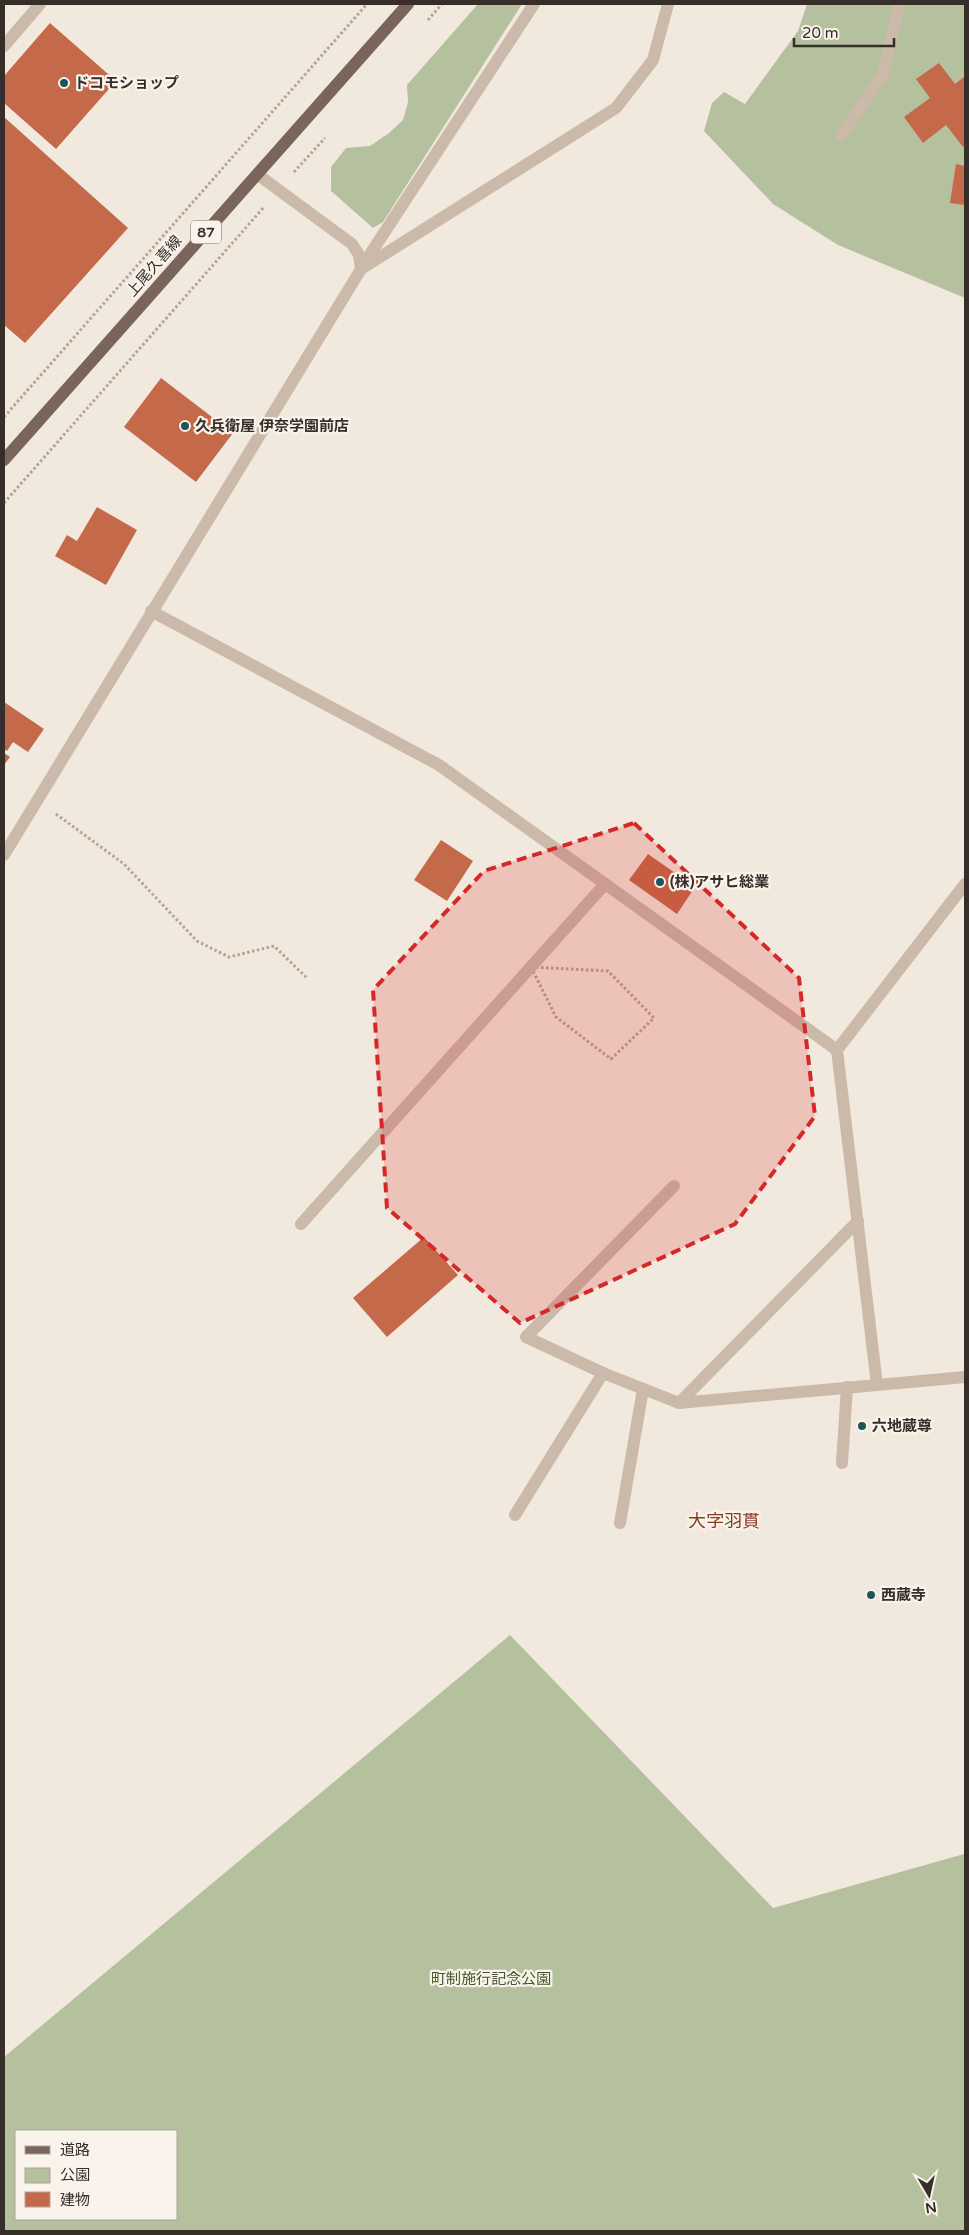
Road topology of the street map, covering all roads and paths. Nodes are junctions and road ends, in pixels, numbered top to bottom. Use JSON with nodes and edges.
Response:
{"nodes":[{"id":1,"x":40,"y":4,"type":"edge"},
{"id":2,"x":367,"y":4,"type":"edge"},
{"id":3,"x":408,"y":4,"type":"edge"},
{"id":4,"x":442,"y":4,"type":"edge"},
{"id":5,"x":534,"y":4,"type":"edge"},
{"id":6,"x":668,"y":4,"type":"edge"},
{"id":7,"x":899,"y":4,"type":"edge"},
{"id":8,"x":422,"y":26,"type":"dead end"},
{"id":9,"x":4,"y":46,"type":"edge"},
{"id":10,"x":331,"y":130,"type":"dead end"},
{"id":11,"x":841,"y":135,"type":"dead end"},
{"id":12,"x":257,"y":174,"type":"junction"},
{"id":13,"x":279,"y":190,"type":"junction"},
{"id":14,"x":360,"y":269,"type":"junction"},
{"id":15,"x":4,"y":417,"type":"edge"},
{"id":16,"x":4,"y":460,"type":"edge"},
{"id":17,"x":4,"y":502,"type":"edge"},
{"id":18,"x":151,"y":611,"type":"junction"},
{"id":19,"x":37,"y":800,"type":"junction"},
{"id":20,"x":4,"y":855,"type":"edge"},
{"id":21,"x":605,"y":884,"type":"junction"},
{"id":22,"x":965,"y":884,"type":"edge"},
{"id":23,"x":530,"y":967,"type":"junction"},
{"id":24,"x":307,"y":978,"type":"dead end"},
{"id":25,"x":837,"y":1050,"type":"junction"},
{"id":26,"x":674,"y":1186,"type":"dead end"},
{"id":27,"x":858,"y":1221,"type":"junction"},
{"id":28,"x":301,"y":1224,"type":"dead end"},
{"id":29,"x":602,"y":1373,"type":"junction"},
{"id":30,"x":965,"y":1377,"type":"edge"},
{"id":31,"x":877,"y":1385,"type":"junction"},
{"id":32,"x":847,"y":1387,"type":"junction"},
{"id":33,"x":643,"y":1389,"type":"junction"},
{"id":34,"x":679,"y":1403,"type":"junction"},
{"id":35,"x":842,"y":1463,"type":"dead end"},
{"id":36,"x":515,"y":1515,"type":"dead end"},
{"id":37,"x":620,"y":1523,"type":"dead end"}],
"edges":[{"from":1,"to":9,"type":"street"},
{"from":2,"to":15,"type":"path"},
{"from":3,"to":12,"type":"main road","name":"上尾久喜線","number":"87"},
{"from":4,"to":8,"type":"path"},
{"from":5,"to":14,"type":"street"},
{"from":6,"to":14,"type":"street"},
{"from":7,"to":11,"type":"street"},
{"from":10,"to":13,"type":"path"},
{"from":12,"to":13,"type":"street"},
{"from":12,"to":16,"type":"main road","name":"上尾久喜線","number":"87"},
{"from":13,"to":14,"type":"street"},
{"from":13,"to":17,"type":"path"},
{"from":14,"to":18,"type":"street"},
{"from":18,"to":19,"type":"street"},
{"from":18,"to":21,"type":"street"},
{"from":19,"to":20,"type":"street"},
{"from":19,"to":24,"type":"path"},
{"from":21,"to":23,"type":"street"},
{"from":21,"to":25,"type":"street"},
{"from":22,"to":25,"type":"street"},
{"from":23,"to":23,"type":"path"},
{"from":23,"to":28,"type":"street"},
{"from":25,"to":27,"type":"street"},
{"from":26,"to":29,"type":"street"},
{"from":27,"to":31,"type":"street"},
{"from":27,"to":34,"type":"street"},
{"from":29,"to":33,"type":"street"},
{"from":29,"to":36,"type":"street"},
{"from":30,"to":31,"type":"street"},
{"from":31,"to":32,"type":"street"},
{"from":32,"to":34,"type":"street"},
{"from":32,"to":35,"type":"street"},
{"from":33,"to":34,"type":"street"},
{"from":33,"to":37,"type":"street"}]}
